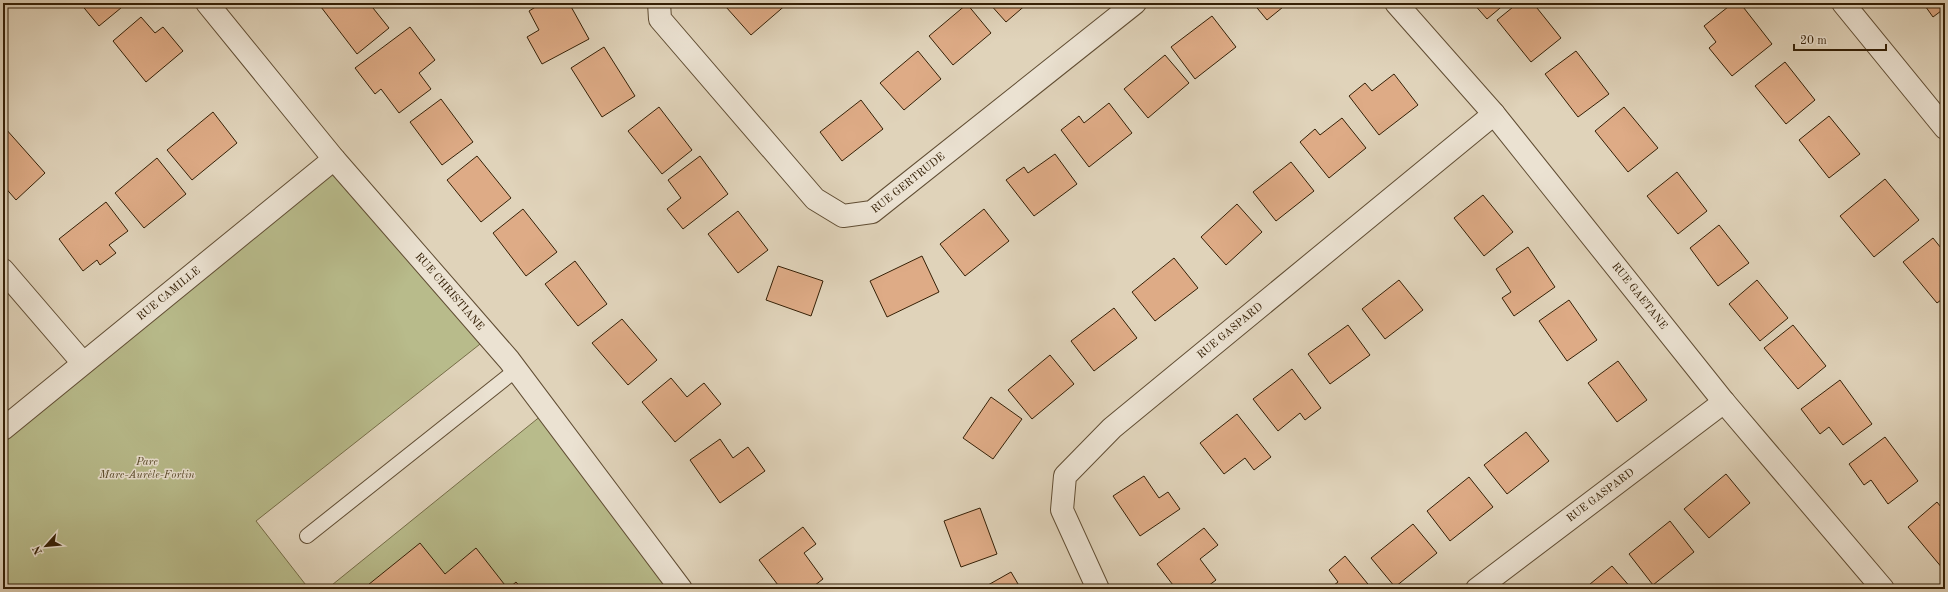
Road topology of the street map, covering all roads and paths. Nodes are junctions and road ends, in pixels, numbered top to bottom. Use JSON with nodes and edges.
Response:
{"nodes":[{"id":1,"x":207,"y":3,"type":"edge"},
{"id":2,"x":659,"y":3,"type":"edge"},
{"id":3,"x":1135,"y":3,"type":"edge"},
{"id":4,"x":1396,"y":3,"type":"edge"},
{"id":5,"x":1843,"y":3,"type":"edge"},
{"id":6,"x":1494,"y":114,"type":"junction"},
{"id":7,"x":1945,"y":128,"type":"edge"},
{"id":8,"x":334,"y":159,"type":"junction"},
{"id":9,"x":3,"y":270,"type":"edge"},
{"id":10,"x":83,"y":363,"type":"junction"},
{"id":11,"x":516,"y":370,"type":"junction"},
{"id":12,"x":1724,"y":402,"type":"junction"},
{"id":13,"x":3,"y":429,"type":"edge"},
{"id":14,"x":307,"y":536,"type":"dead end"},
{"id":15,"x":681,"y":589,"type":"edge"},
{"id":16,"x":1098,"y":589,"type":"edge"},
{"id":17,"x":1477,"y":589,"type":"edge"},
{"id":18,"x":1883,"y":589,"type":"edge"}],
"edges":[{"from":1,"to":8,"type":"street","name":"RUE CHRISTIANE"},
{"from":2,"to":3,"type":"street","name":"RUE GERTRUDE"},
{"from":4,"to":6,"type":"street","name":"RUE GAETANE"},
{"from":5,"to":7,"type":"street"},
{"from":6,"to":12,"type":"street","name":"RUE GAETANE"},
{"from":6,"to":16,"type":"street","name":"RUE GASPARD"},
{"from":8,"to":10,"type":"street","name":"RUE CAMILLE"},
{"from":8,"to":11,"type":"street","name":"RUE CHRISTIANE"},
{"from":9,"to":10,"type":"street"},
{"from":10,"to":13,"type":"street","name":"RUE CAMILLE"},
{"from":11,"to":14,"type":"lane"},
{"from":11,"to":15,"type":"street","name":"RUE CHRISTIANE"},
{"from":12,"to":17,"type":"street","name":"RUE GASPARD"},
{"from":12,"to":18,"type":"street","name":"RUE GAETANE"}]}
